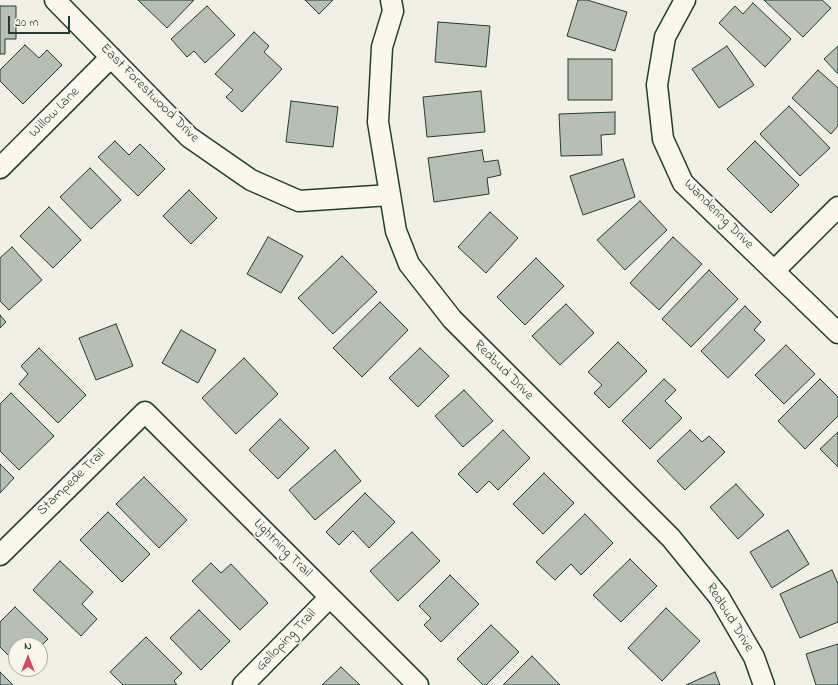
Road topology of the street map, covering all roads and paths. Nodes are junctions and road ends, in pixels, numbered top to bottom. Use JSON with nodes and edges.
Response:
{"nodes":[{"id":1,"x":55,"y":0,"type":"edge"},
{"id":2,"x":392,"y":0,"type":"edge"},
{"id":3,"x":684,"y":0,"type":"edge"},
{"id":4,"x":111,"y":57,"type":"junction"},
{"id":5,"x":0,"y":168,"type":"edge"},
{"id":6,"x":390,"y":195,"type":"junction"},
{"id":7,"x":838,"y":206,"type":"edge"},
{"id":8,"x":774,"y":271,"type":"junction"},
{"id":9,"x":838,"y":333,"type":"edge"},
{"id":10,"x":145,"y":412,"type":"joint"},
{"id":11,"x":0,"y":555,"type":"edge"},
{"id":12,"x":330,"y":597,"type":"junction"},
{"id":13,"x":243,"y":685,"type":"edge"},
{"id":14,"x":418,"y":685,"type":"edge"},
{"id":15,"x":764,"y":685,"type":"edge"}],
"edges":[{"from":1,"to":4,"type":"street","name":"East Forestwood Drive"},
{"from":2,"to":6,"type":"street","name":"Redbud Drive"},
{"from":3,"to":8,"type":"street","name":"Wandering Drive"},
{"from":4,"to":5,"type":"street","name":"Willow Lane"},
{"from":4,"to":6,"type":"street","name":"East Forestwood Drive"},
{"from":6,"to":15,"type":"street","name":"Redbud Drive"},
{"from":7,"to":8,"type":"street"},
{"from":8,"to":9,"type":"street","name":"Wandering Drive"},
{"from":10,"to":11,"type":"street","name":"Stampede Trail"},
{"from":10,"to":12,"type":"street","name":"Lightning Trail"},
{"from":12,"to":13,"type":"street","name":"Galloping Trail"},
{"from":12,"to":14,"type":"street","name":"Lightning Trail"}]}
